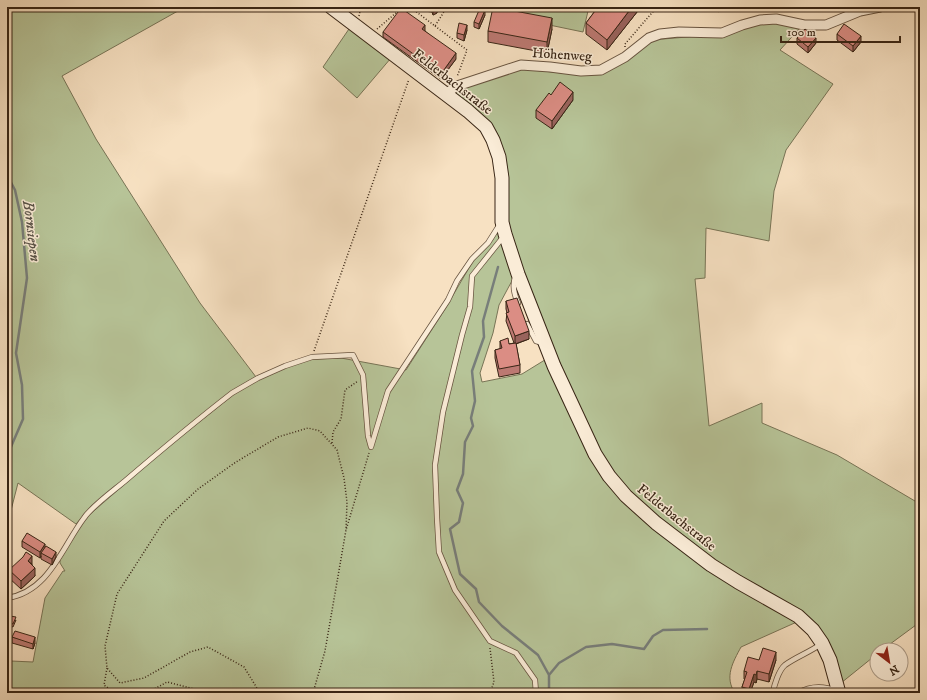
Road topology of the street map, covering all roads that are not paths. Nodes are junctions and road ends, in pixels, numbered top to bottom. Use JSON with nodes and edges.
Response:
{"nodes":[{"id":1,"x":331,"y":7,"type":"edge"},
{"id":2,"x":880,"y":7,"type":"edge"},
{"id":3,"x":449,"y":91,"type":"junction"},
{"id":4,"x":502,"y":222,"type":"junction"},
{"id":5,"x":505,"y":234,"type":"junction"},
{"id":6,"x":518,"y":274,"type":"junction"},
{"id":7,"x":519,"y":305,"type":"edge"},
{"id":8,"x":524,"y":318,"type":"edge"},
{"id":9,"x":545,"y":343,"type":"junction"},
{"id":10,"x":7,"y":598,"type":"edge"},
{"id":11,"x":822,"y":643,"type":"junction"},
{"id":12,"x":839,"y":692,"type":"edge"},
{"id":13,"x":536,"y":693,"type":"edge"},
{"id":14,"x":773,"y":693,"type":"edge"},
{"id":15,"x":798,"y":693,"type":"edge"}],
"edges":[{"from":1,"to":3,"type":"street","name":"Felderbachstraße"},
{"from":2,"to":3,"type":"street","name":"Höhenweg"},
{"from":3,"to":4,"type":"street","name":"Felderbachstraße"},
{"from":4,"to":5,"type":"street","name":"Felderbachstraße"},
{"from":4,"to":10,"type":"lane"},
{"from":5,"to":6,"type":"street","name":"Felderbachstraße"},
{"from":5,"to":13,"type":"lane"},
{"from":6,"to":7,"type":"lane"},
{"from":6,"to":9,"type":"street","name":"Felderbachstraße"},
{"from":8,"to":9,"type":"lane"},
{"from":9,"to":11,"type":"street","name":"Felderbachstraße"},
{"from":11,"to":12,"type":"street","name":"Felderbachstraße"},
{"from":11,"to":14,"type":"lane"},
{"from":12,"to":15,"type":"lane"}]}
